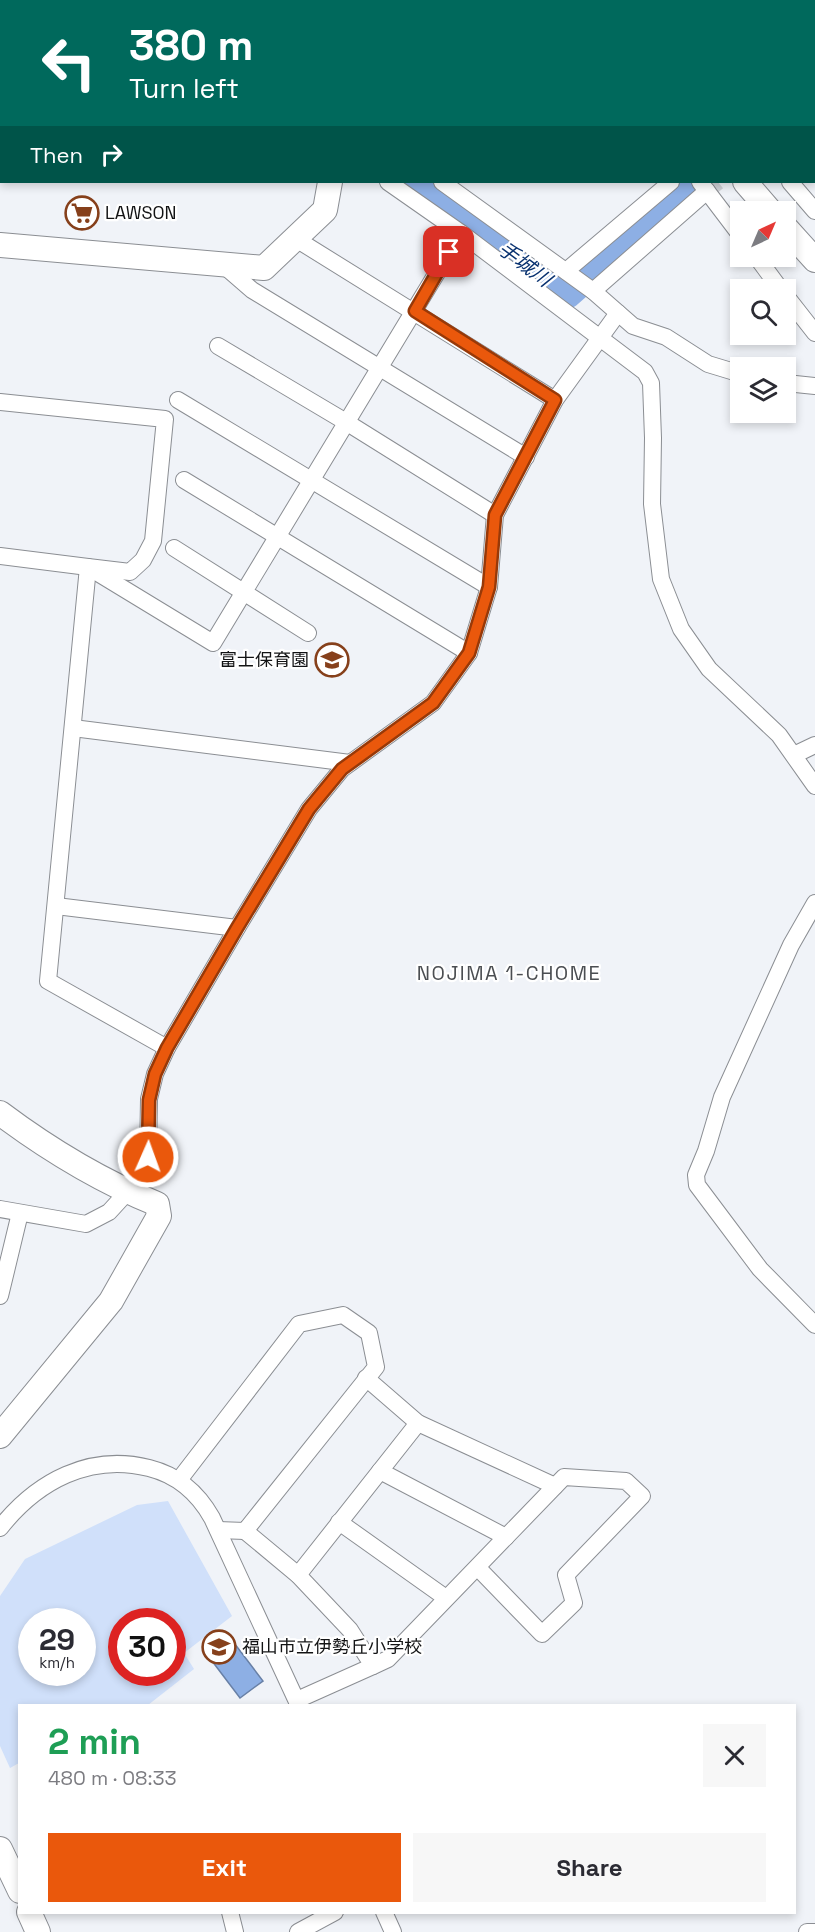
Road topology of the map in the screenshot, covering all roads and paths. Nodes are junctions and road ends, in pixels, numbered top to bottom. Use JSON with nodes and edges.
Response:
{"nodes":[{"id":1,"x":330,"y":183,"type":"edge"},
{"id":2,"x":389,"y":183,"type":"edge"},
{"id":3,"x":443,"y":183,"type":"edge"},
{"id":4,"x":669,"y":183,"type":"edge"},
{"id":5,"x":746,"y":183,"type":"edge"},
{"id":6,"x":791,"y":183,"type":"edge"},
{"id":7,"x":704,"y":186,"type":"edge"},
{"id":8,"x":761,"y":201,"type":"edge"},
{"id":9,"x":815,"y":211,"type":"edge"},
{"id":10,"x":730,"y":221,"type":"edge"},
{"id":11,"x":461,"y":233,"type":"junction"},
{"id":12,"x":296,"y":239,"type":"junction"},
{"id":13,"x":796,"y":239,"type":"edge"},
{"id":14,"x":0,"y":245,"type":"edge"},
{"id":15,"x":815,"y":260,"type":"edge"},
{"id":16,"x":221,"y":264,"type":"junction"},
{"id":17,"x":566,"y":271,"type":"junction"},
{"id":18,"x":593,"y":291,"type":"junction"},
{"id":19,"x":796,"y":309,"type":"edge"},
{"id":20,"x":415,"y":311,"type":"junction"},
{"id":21,"x":618,"y":313,"type":"junction"},
{"id":22,"x":815,"y":333,"type":"edge"},
{"id":23,"x":600,"y":338,"type":"junction"},
{"id":24,"x":218,"y":346,"type":"dead end"},
{"id":25,"x":380,"y":367,"type":"junction"},
{"id":26,"x":730,"y":371,"type":"edge"},
{"id":27,"x":796,"y":384,"type":"edge"},
{"id":28,"x":815,"y":386,"type":"edge"},
{"id":29,"x":178,"y":400,"type":"dead end"},
{"id":30,"x":555,"y":400,"type":"junction"},
{"id":31,"x":0,"y":402,"type":"edge"},
{"id":32,"x":346,"y":422,"type":"junction"},
{"id":33,"x":526,"y":457,"type":"junction"},
{"id":34,"x":184,"y":480,"type":"dead end"},
{"id":35,"x":310,"y":481,"type":"junction"},
{"id":36,"x":495,"y":515,"type":"junction"},
{"id":37,"x":276,"y":537,"type":"junction"},
{"id":38,"x":174,"y":548,"type":"dead end"},
{"id":39,"x":0,"y":556,"type":"edge"},
{"id":40,"x":88,"y":567,"type":"junction"},
{"id":41,"x":489,"y":587,"type":"junction"},
{"id":42,"x":243,"y":592,"type":"junction"},
{"id":43,"x":308,"y":633,"type":"dead end"},
{"id":44,"x":469,"y":653,"type":"junction"},
{"id":45,"x":73,"y":728,"type":"junction"},
{"id":46,"x":815,"y":744,"type":"edge"},
{"id":47,"x":794,"y":755,"type":"junction"},
{"id":48,"x":350,"y":763,"type":"junction"},
{"id":49,"x":815,"y":786,"type":"edge"},
{"id":50,"x":815,"y":903,"type":"edge"},
{"id":51,"x":56,"y":906,"type":"junction"},
{"id":52,"x":237,"y":928,"type":"junction"},
{"id":53,"x":167,"y":1048,"type":"junction"},
{"id":54,"x":0,"y":1113,"type":"edge"},
{"id":55,"x":129,"y":1192,"type":"junction"},
{"id":56,"x":0,"y":1209,"type":"edge"},
{"id":57,"x":20,"y":1213,"type":"junction"},
{"id":58,"x":0,"y":1296,"type":"edge"},
{"id":59,"x":815,"y":1325,"type":"edge"},
{"id":60,"x":366,"y":1378,"type":"junction"},
{"id":61,"x":418,"y":1423,"type":"junction"},
{"id":62,"x":0,"y":1436,"type":"edge"},
{"id":63,"x":380,"y":1471,"type":"junction"},
{"id":64,"x":179,"y":1480,"type":"junction"},
{"id":65,"x":555,"y":1486,"type":"junction"},
{"id":66,"x":339,"y":1522,"type":"junction"},
{"id":67,"x":0,"y":1528,"type":"edge"},
{"id":68,"x":218,"y":1530,"type":"junction"},
{"id":69,"x":245,"y":1531,"type":"junction"},
{"id":70,"x":506,"y":1537,"type":"junction"},
{"id":71,"x":477,"y":1567,"type":"junction"},
{"id":72,"x":298,"y":1575,"type":"junction"},
{"id":73,"x":446,"y":1598,"type":"junction"},
{"id":74,"x":373,"y":1666,"type":"junction"},
{"id":75,"x":298,"y":1703,"type":"edge"},
{"id":76,"x":0,"y":1849,"type":"edge"},
{"id":77,"x":18,"y":1887,"type":"edge"},
{"id":78,"x":30,"y":1914,"type":"edge"},
{"id":79,"x":230,"y":1914,"type":"edge"},
{"id":80,"x":331,"y":1914,"type":"edge"},
{"id":81,"x":385,"y":1914,"type":"edge"},
{"id":82,"x":38,"y":1932,"type":"edge"},
{"id":83,"x":235,"y":1932,"type":"edge"},
{"id":84,"x":298,"y":1932,"type":"edge"},
{"id":85,"x":393,"y":1932,"type":"edge"},
{"id":86,"x":807,"y":1932,"type":"edge"},
{"id":87,"x":814,"y":1932,"type":"edge"}],
"edges":[{"from":1,"to":12,"type":"street"},
{"from":2,"to":11,"type":"street"},
{"from":3,"to":17,"type":"street"},
{"from":4,"to":17,"type":"street"},
{"from":5,"to":8,"type":"street"},
{"from":6,"to":9,"type":"street"},
{"from":7,"to":10,"type":"street"},
{"from":7,"to":18,"type":"street"},
{"from":11,"to":20,"type":"street"},
{"from":11,"to":23,"type":"street"},
{"from":12,"to":16,"type":"street"},
{"from":12,"to":20,"type":"street"},
{"from":13,"to":15,"type":"street"},
{"from":14,"to":16,"type":"street"},
{"from":16,"to":25,"type":"street"},
{"from":17,"to":18,"type":"street"},
{"from":18,"to":21,"type":"street"},
{"from":19,"to":22,"type":"street"},
{"from":20,"to":25,"type":"street"},
{"from":20,"to":30,"type":"street"},
{"from":21,"to":23,"type":"street"},
{"from":21,"to":26,"type":"street"},
{"from":23,"to":30,"type":"street"},
{"from":23,"to":47,"type":"street"},
{"from":24,"to":32,"type":"street"},
{"from":25,"to":32,"type":"street"},
{"from":25,"to":33,"type":"street"},
{"from":27,"to":28,"type":"street"},
{"from":29,"to":35,"type":"street"},
{"from":30,"to":33,"type":"street"},
{"from":31,"to":40,"type":"street"},
{"from":32,"to":35,"type":"street"},
{"from":32,"to":36,"type":"street"},
{"from":33,"to":36,"type":"street"},
{"from":34,"to":37,"type":"street"},
{"from":35,"to":37,"type":"street"},
{"from":35,"to":41,"type":"street"},
{"from":36,"to":41,"type":"street"},
{"from":37,"to":42,"type":"street"},
{"from":37,"to":44,"type":"street"},
{"from":38,"to":42,"type":"street"},
{"from":39,"to":40,"type":"street"},
{"from":40,"to":42,"type":"street"},
{"from":40,"to":45,"type":"street"},
{"from":41,"to":44,"type":"street"},
{"from":42,"to":43,"type":"street"},
{"from":44,"to":48,"type":"street"},
{"from":45,"to":48,"type":"street"},
{"from":45,"to":51,"type":"street"},
{"from":46,"to":47,"type":"street"},
{"from":47,"to":49,"type":"street"},
{"from":48,"to":52,"type":"street"},
{"from":50,"to":59,"type":"street"},
{"from":51,"to":52,"type":"street"},
{"from":51,"to":53,"type":"street"},
{"from":52,"to":53,"type":"street"},
{"from":53,"to":55,"type":"street"},
{"from":54,"to":55,"type":"street"},
{"from":55,"to":57,"type":"street"},
{"from":55,"to":62,"type":"street"},
{"from":56,"to":57,"type":"street"},
{"from":57,"to":58,"type":"street"},
{"from":60,"to":61,"type":"street"},
{"from":60,"to":64,"type":"street"},
{"from":60,"to":69,"type":"street"},
{"from":61,"to":63,"type":"street"},
{"from":61,"to":65,"type":"street"},
{"from":63,"to":66,"type":"street"},
{"from":63,"to":70,"type":"street"},
{"from":64,"to":67,"type":"street"},
{"from":64,"to":68,"type":"street"},
{"from":65,"to":70,"type":"street"},
{"from":65,"to":71,"type":"street"},
{"from":66,"to":72,"type":"street"},
{"from":66,"to":73,"type":"street"},
{"from":68,"to":69,"type":"street"},
{"from":68,"to":75,"type":"street"},
{"from":69,"to":72,"type":"street"},
{"from":70,"to":71,"type":"street"},
{"from":71,"to":73,"type":"street"},
{"from":72,"to":74,"type":"street"},
{"from":73,"to":74,"type":"street"},
{"from":74,"to":75,"type":"street"},
{"from":76,"to":77,"type":"street"},
{"from":78,"to":82,"type":"street"},
{"from":79,"to":83,"type":"street"},
{"from":80,"to":84,"type":"street"},
{"from":81,"to":85,"type":"street"},
{"from":86,"to":87,"type":"street"}]}
